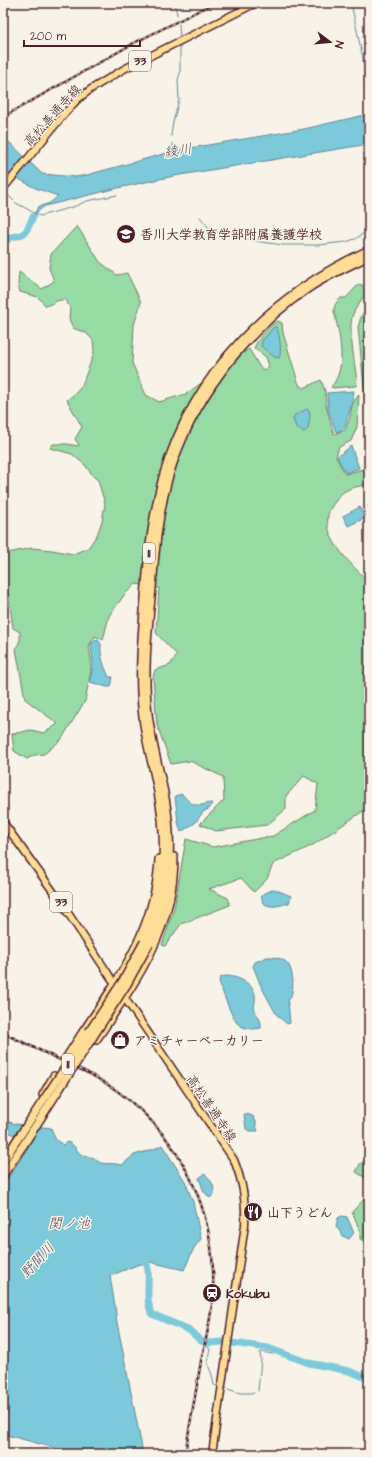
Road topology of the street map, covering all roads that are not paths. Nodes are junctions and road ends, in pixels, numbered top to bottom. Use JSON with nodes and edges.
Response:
{"nodes":[{"id":1,"x":256,"y":3,"type":"edge"},
{"id":2,"x":3,"y":189,"type":"edge"},
{"id":3,"x":369,"y":250,"type":"edge"},
{"id":4,"x":369,"y":256,"type":"edge"},
{"id":5,"x":147,"y":742,"type":"junction"},
{"id":6,"x":154,"y":750,"type":"junction"},
{"id":7,"x":3,"y":822,"type":"edge"},
{"id":8,"x":147,"y":943,"type":"junction"},
{"id":9,"x":120,"y":991,"type":"junction"},
{"id":10,"x":20,"y":1142,"type":"junction"},
{"id":11,"x":3,"y":1162,"type":"edge"},
{"id":12,"x":3,"y":1175,"type":"edge"},
{"id":13,"x":212,"y":1454,"type":"edge"}],
"edges":[{"from":1,"to":2,"type":"main road","name":"高松善通寺線","number":"33"},
{"from":3,"to":5,"type":"highway","number":"11"},
{"from":4,"to":6,"type":"highway","number":"11"},
{"from":5,"to":8,"type":"highway","number":"11"},
{"from":5,"to":9,"type":"highway","number":"11"},
{"from":6,"to":8,"type":"highway","number":"11"},
{"from":6,"to":9,"type":"highway"},
{"from":7,"to":9,"type":"main road","name":"高松善通寺線","number":"33"},
{"from":8,"to":9,"type":"highway","number":"11","bridge":true},
{"from":9,"to":10,"type":"highway","number":"11","bridge":true},
{"from":9,"to":10,"type":"highway","number":"11","bridge":true},
{"from":9,"to":10,"type":"highway","number":"11","bridge":true},
{"from":9,"to":13,"type":"main road","name":"高松善通寺線","number":"33"},
{"from":10,"to":11,"type":"highway","number":"11"},
{"from":10,"to":12,"type":"highway","number":"11"}]}
